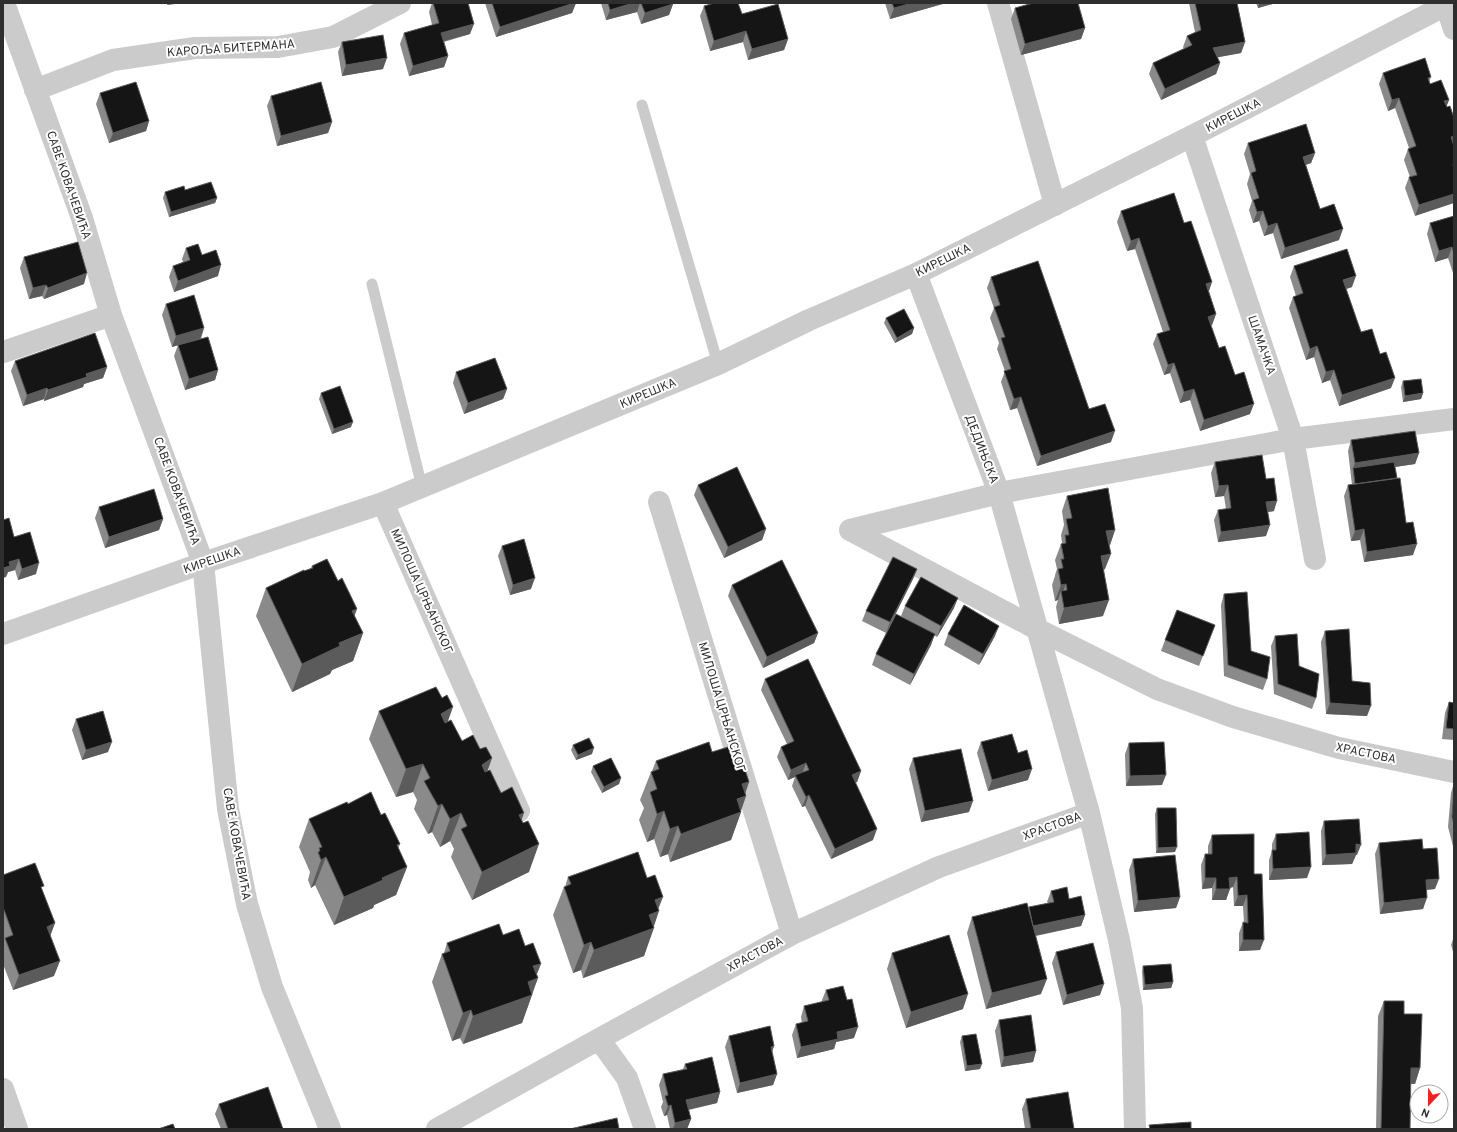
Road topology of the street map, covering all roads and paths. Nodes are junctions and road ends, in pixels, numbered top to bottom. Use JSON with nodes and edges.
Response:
{"nodes":[{"id":1,"x":4,"y":3,"type":"edge"},
{"id":2,"x":400,"y":3,"type":"edge"},
{"id":3,"x":998,"y":3,"type":"edge"},
{"id":4,"x":1448,"y":4,"type":"edge"},
{"id":5,"x":1454,"y":29,"type":"edge"},
{"id":6,"x":35,"y":90,"type":"junction"},
{"id":7,"x":642,"y":106,"type":"dead end"},
{"id":8,"x":1192,"y":136,"type":"junction"},
{"id":9,"x":1055,"y":205,"type":"junction"},
{"id":10,"x":916,"y":274,"type":"junction"},
{"id":11,"x":372,"y":284,"type":"dead end"},
{"id":12,"x":111,"y":315,"type":"junction"},
{"id":13,"x":3,"y":352,"type":"edge"},
{"id":14,"x":718,"y":364,"type":"junction"},
{"id":15,"x":1454,"y":419,"type":"edge"},
{"id":16,"x":1293,"y":439,"type":"junction"},
{"id":17,"x":422,"y":487,"type":"junction"},
{"id":18,"x":999,"y":493,"type":"junction"},
{"id":19,"x":659,"y":502,"type":"dead end"},
{"id":20,"x":384,"y":503,"type":"junction"},
{"id":21,"x":1315,"y":559,"type":"dead end"},
{"id":22,"x":203,"y":563,"type":"junction"},
{"id":23,"x":1037,"y":629,"type":"junction"},
{"id":24,"x":3,"y":634,"type":"edge"},
{"id":25,"x":1454,"y":772,"type":"edge"},
{"id":26,"x":519,"y":811,"type":"edge"},
{"id":27,"x":1089,"y":813,"type":"junction"},
{"id":28,"x":792,"y":934,"type":"junction"},
{"id":29,"x":599,"y":1039,"type":"junction"},
{"id":30,"x":3,"y":1089,"type":"edge"},
{"id":31,"x":17,"y":1129,"type":"edge"},
{"id":32,"x":330,"y":1129,"type":"edge"},
{"id":33,"x":437,"y":1129,"type":"edge"},
{"id":34,"x":645,"y":1129,"type":"edge"},
{"id":35,"x":1135,"y":1129,"type":"edge"}],
"edges":[{"from":1,"to":6,"type":"street","name":"САВЕ КОВАЧЕВИЋА"},
{"from":2,"to":6,"type":"street","name":"КАРОЉА БИТЕРМАНА"},
{"from":3,"to":9,"type":"street"},
{"from":4,"to":5,"type":"street"},
{"from":4,"to":8,"type":"street","name":"КИРЕШКА"},
{"from":6,"to":12,"type":"street","name":"САВЕ КОВАЧЕВИЋА"},
{"from":7,"to":14,"type":"lane"},
{"from":8,"to":9,"type":"street","name":"КИРЕШКА"},
{"from":8,"to":16,"type":"street","name":"ШАМАЧКА"},
{"from":9,"to":10,"type":"street","name":"КИРЕШКА"},
{"from":10,"to":14,"type":"street","name":"КИРЕШКА"},
{"from":10,"to":18,"type":"street","name":"ДЕДИЊСКА"},
{"from":11,"to":17,"type":"lane"},
{"from":12,"to":13,"type":"street"},
{"from":12,"to":22,"type":"street","name":"САВЕ КОВАЧЕВИЋА"},
{"from":14,"to":17,"type":"street","name":"КИРЕШКА"},
{"from":15,"to":16,"type":"street"},
{"from":16,"to":18,"type":"street"},
{"from":16,"to":21,"type":"street","name":"ШАМАЧКА"},
{"from":17,"to":20,"type":"street","name":"КИРЕШКА"},
{"from":18,"to":23,"type":"street","name":"ДЕДИЊСКА"},
{"from":18,"to":23,"type":"street","name":"ХРАСТОВА"},
{"from":19,"to":28,"type":"street","name":"МИЛОША ЦРЊАНСКОГ"},
{"from":20,"to":22,"type":"street","name":"КИРЕШКА"},
{"from":20,"to":26,"type":"street","name":"МИЛОША ЦРЊАНСКОГ"},
{"from":22,"to":24,"type":"street","name":"КИРЕШКА"},
{"from":22,"to":32,"type":"street","name":"САВЕ КОВАЧЕВИЋА"},
{"from":23,"to":25,"type":"street","name":"ХРАСТОВА"},
{"from":23,"to":27,"type":"street","name":"ХРАСТОВА"},
{"from":27,"to":28,"type":"street","name":"ХРАСТОВА"},
{"from":27,"to":35,"type":"street","name":"ХРАСТОВА"},
{"from":28,"to":29,"type":"street","name":"ХРАСТОВА"},
{"from":29,"to":33,"type":"street","name":"ХРАСТОВА"},
{"from":29,"to":34,"type":"street"},
{"from":30,"to":31,"type":"street"}]}
